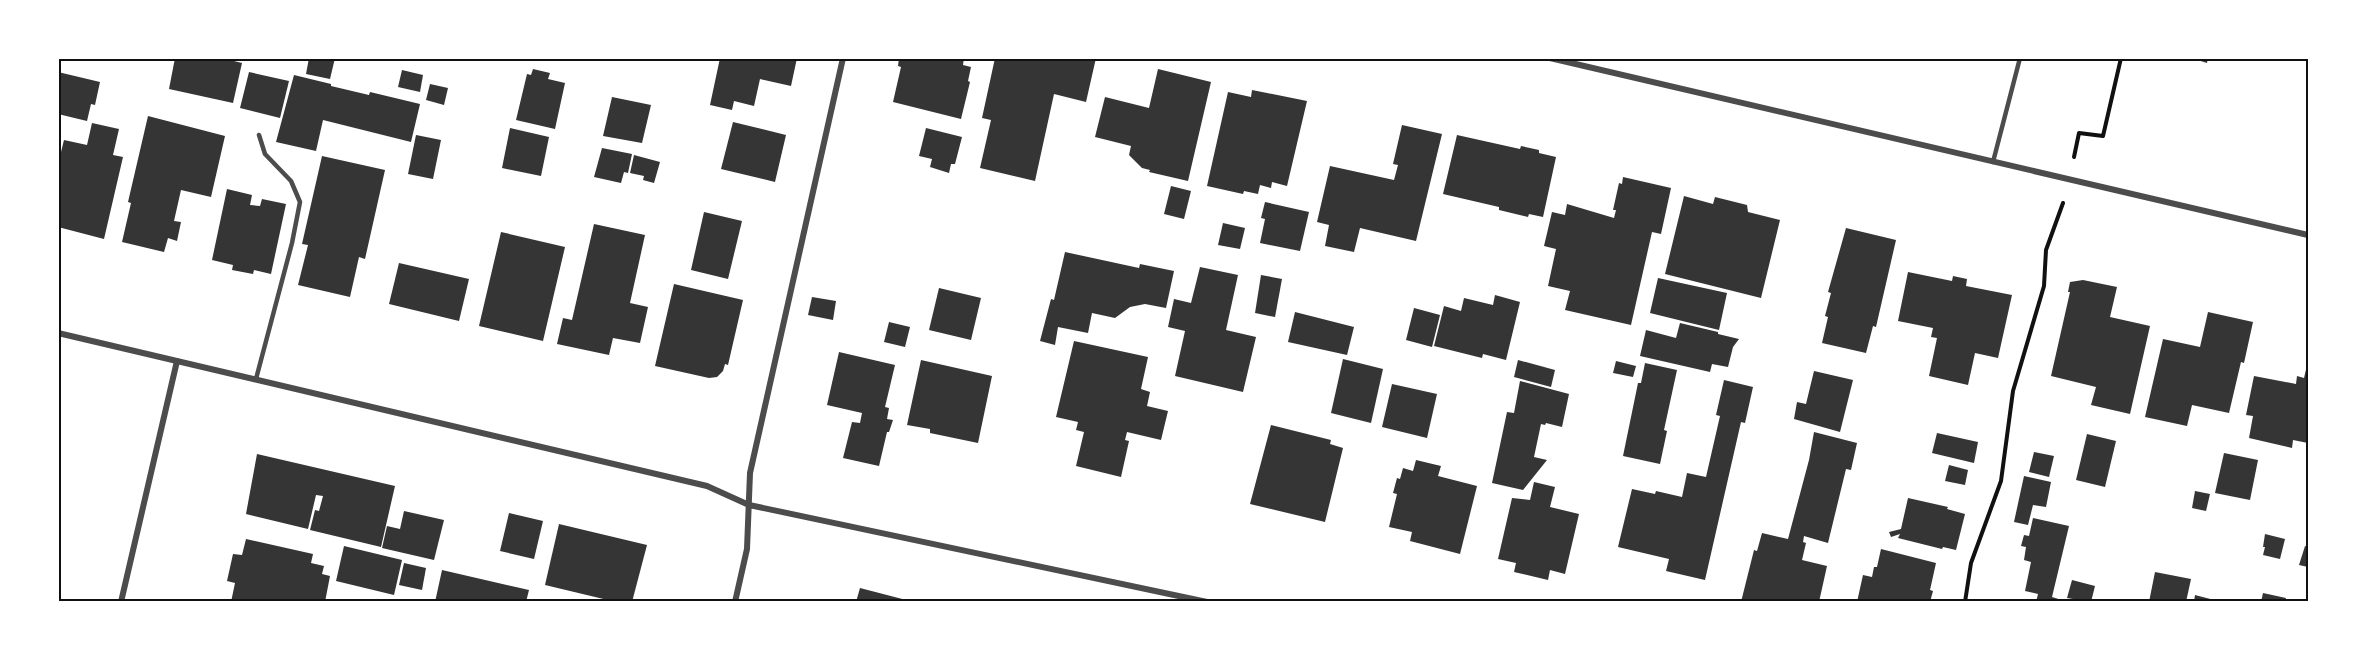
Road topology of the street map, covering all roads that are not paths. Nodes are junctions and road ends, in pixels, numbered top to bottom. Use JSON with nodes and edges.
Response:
{"nodes":[{"id":1,"x":843,"y":58,"type":"edge"},
{"id":2,"x":1550,"y":58,"type":"edge"},
{"id":3,"x":2020,"y":58,"type":"edge"},
{"id":4,"x":259,"y":135,"type":"dead end"},
{"id":5,"x":1993,"y":162,"type":"junction"},
{"id":6,"x":2308,"y":236,"type":"edge"},
{"id":7,"x":58,"y":333,"type":"edge"},
{"id":8,"x":177,"y":361,"type":"junction"},
{"id":9,"x":256,"y":380,"type":"junction"},
{"id":10,"x":749,"y":505,"type":"junction"},
{"id":11,"x":121,"y":602,"type":"edge"},
{"id":12,"x":735,"y":602,"type":"edge"},
{"id":13,"x":1207,"y":602,"type":"edge"}],
"edges":[{"from":1,"to":10,"type":"street"},
{"from":2,"to":5,"type":"street"},
{"from":3,"to":5,"type":"lane"},
{"from":4,"to":9,"type":"lane"},
{"from":5,"to":6,"type":"street"},
{"from":7,"to":8,"type":"street"},
{"from":8,"to":9,"type":"street"},
{"from":8,"to":11,"type":"street"},
{"from":9,"to":10,"type":"street"},
{"from":10,"to":12,"type":"street"},
{"from":10,"to":13,"type":"street"}]}
